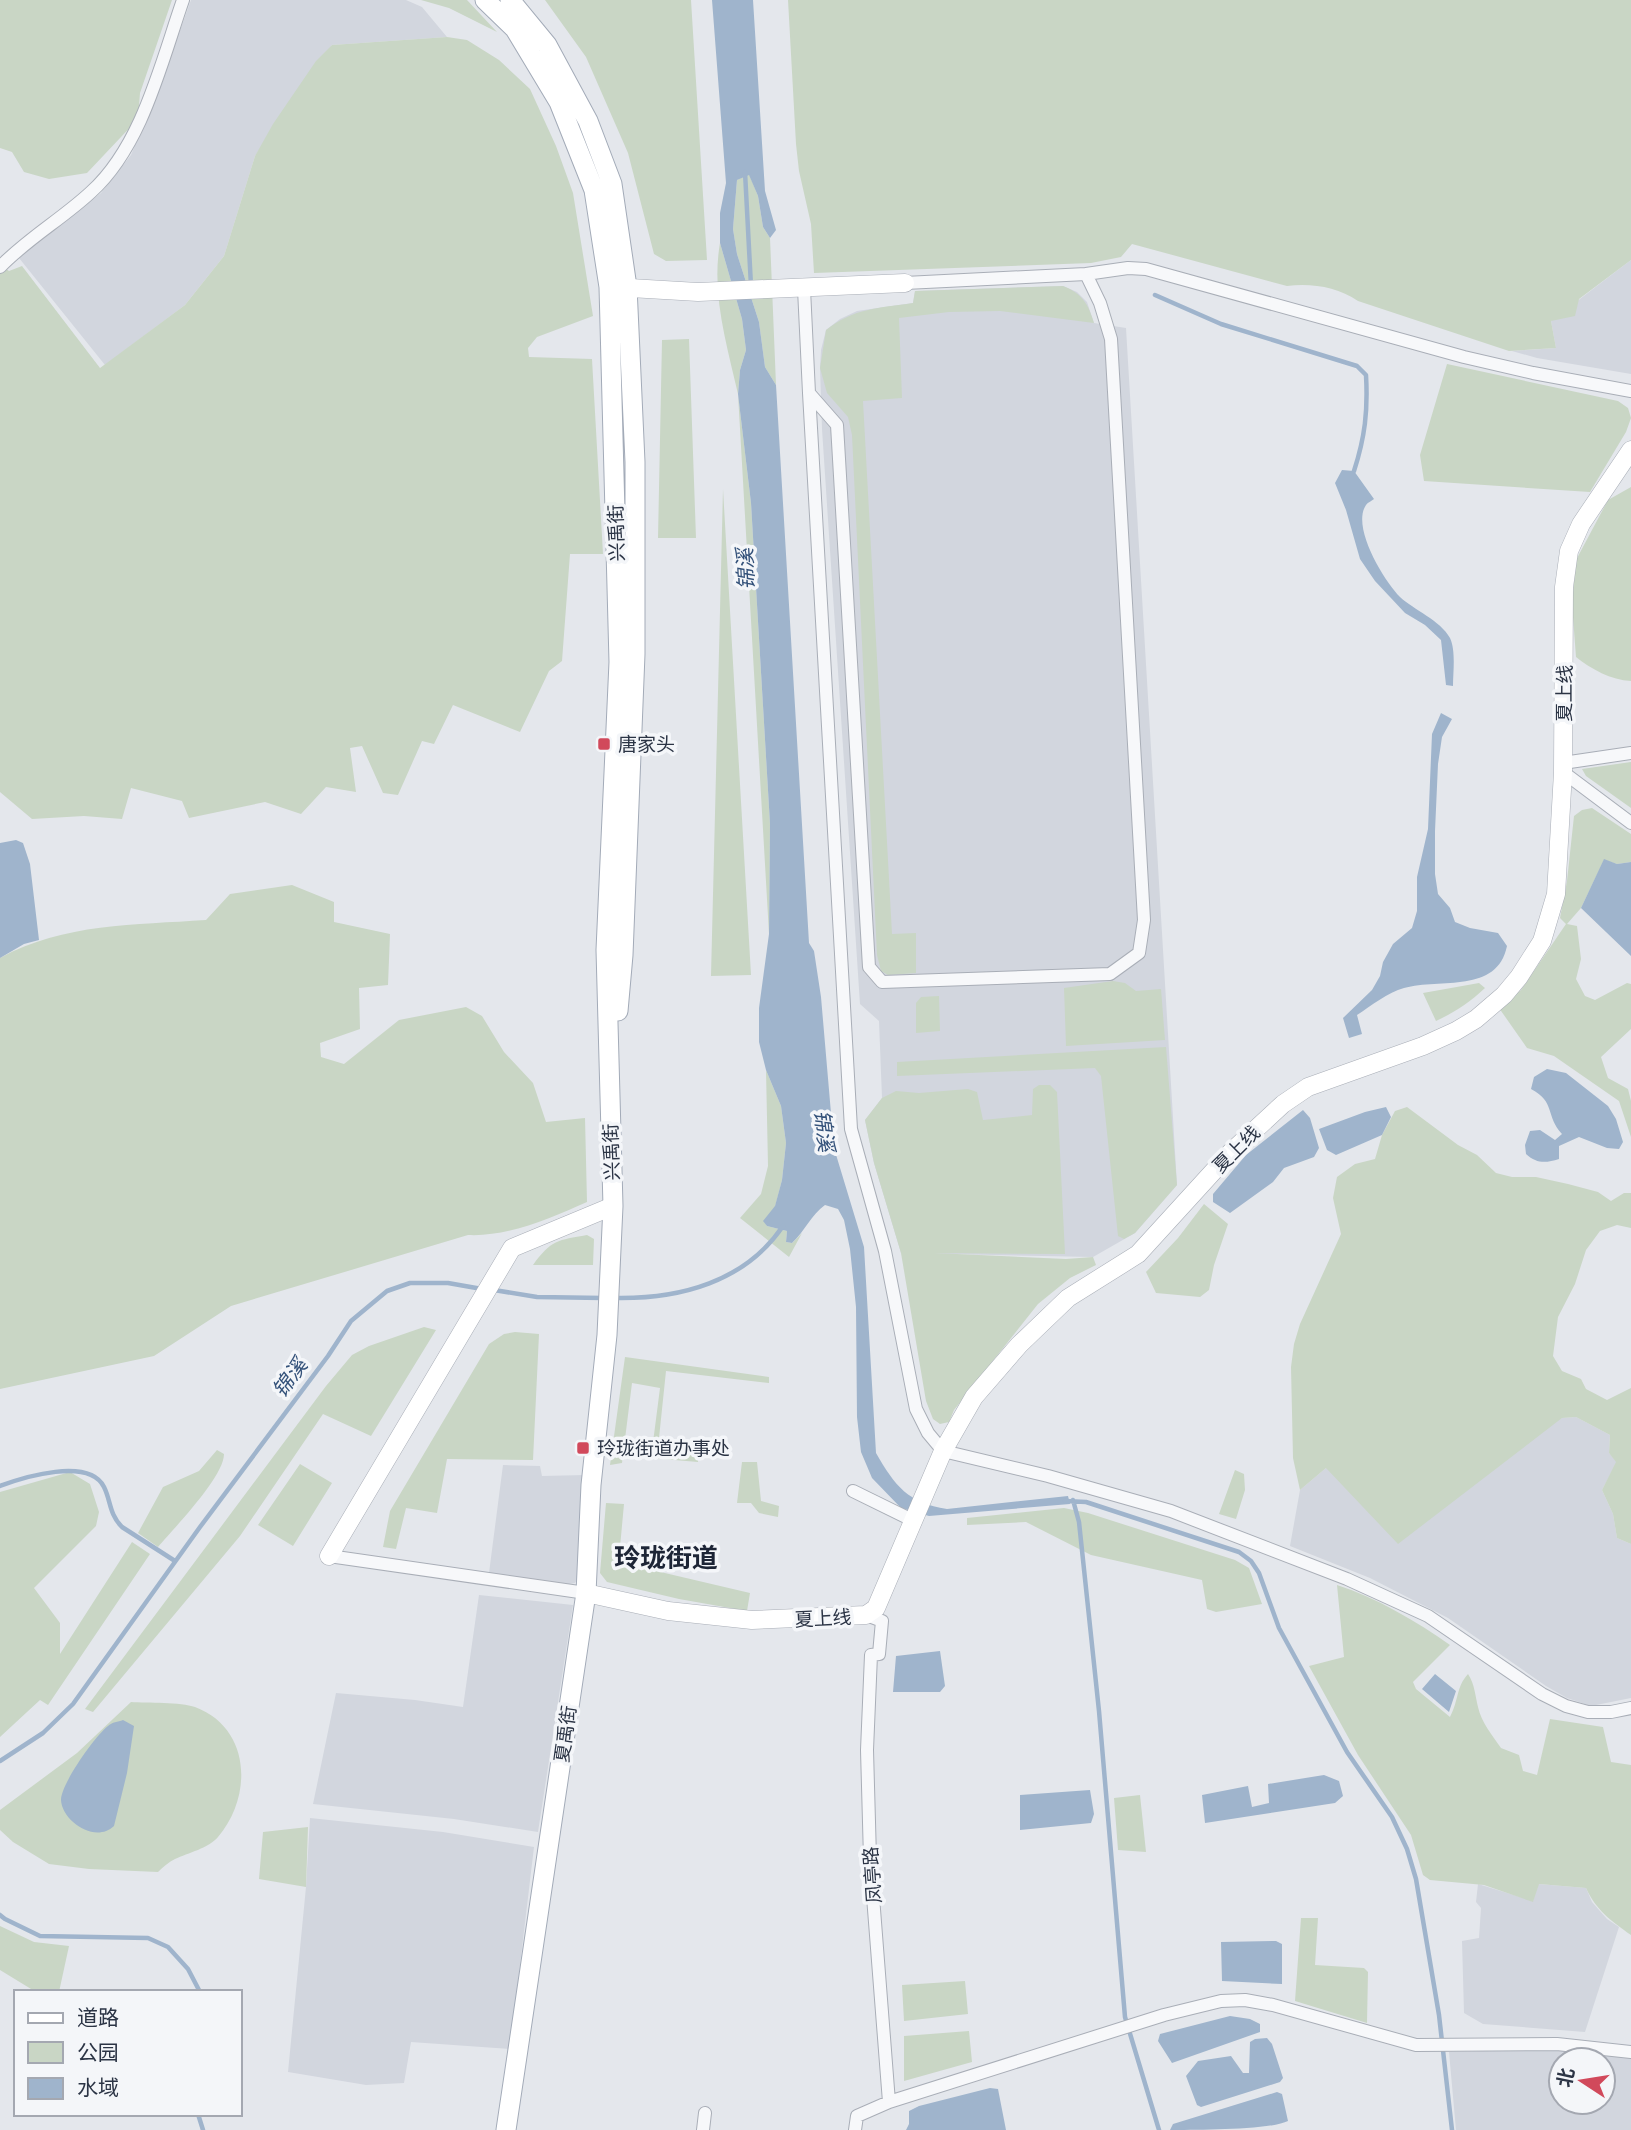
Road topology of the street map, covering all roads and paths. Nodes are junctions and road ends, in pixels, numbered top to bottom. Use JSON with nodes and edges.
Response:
{"nodes":[{"id":1,"x":183,"y":0,"type":"edge"},
{"id":2,"x":485,"y":0,"type":"edge"},
{"id":3,"x":510,"y":0,"type":"edge"},
{"id":4,"x":0,"y":267,"type":"edge"},
{"id":5,"x":1086,"y":274,"type":"junction"},
{"id":6,"x":905,"y":283,"type":"joint"},
{"id":7,"x":618,"y":287,"type":"junction"},
{"id":8,"x":797,"y":289,"type":"junction"},
{"id":9,"x":1631,"y":391,"type":"edge"},
{"id":10,"x":809,"y":393,"type":"junction"},
{"id":11,"x":1631,"y":450,"type":"edge"},
{"id":12,"x":1631,"y":753,"type":"edge"},
{"id":13,"x":1563,"y":767,"type":"junction"},
{"id":14,"x":1631,"y":824,"type":"edge"},
{"id":15,"x":613,"y":1206,"type":"junction"},
{"id":16,"x":943,"y":1451,"type":"junction"},
{"id":17,"x":853,"y":1491,"type":"dead end"},
{"id":18,"x":914,"y":1521,"type":"junction"},
{"id":19,"x":329,"y":1556,"type":"joint"},
{"id":20,"x":586,"y":1593,"type":"junction"},
{"id":21,"x":866,"y":1615,"type":"junction"},
{"id":22,"x":1631,"y":1708,"type":"edge"},
{"id":23,"x":1631,"y":2052,"type":"edge"},
{"id":24,"x":889,"y":2102,"type":"junction"},
{"id":25,"x":705,"y":2113,"type":"dead end"},
{"id":26,"x":506,"y":2130,"type":"edge"},
{"id":27,"x":703,"y":2130,"type":"edge"},
{"id":28,"x":855,"y":2130,"type":"edge"}],
"edges":[{"from":1,"to":4,"type":"street"},
{"from":2,"to":7,"type":"main road","name":"兴禹街"},
{"from":3,"to":7,"type":"main road","name":"兴禹街"},
{"from":5,"to":6,"type":"street"},
{"from":5,"to":9,"type":"street"},
{"from":5,"to":10,"type":"street"},
{"from":6,"to":8,"type":"street"},
{"from":7,"to":8,"type":"street"},
{"from":7,"to":15,"type":"main road","name":"兴禹街"},
{"from":8,"to":10,"type":"street"},
{"from":10,"to":16,"type":"street"},
{"from":11,"to":13,"type":"street","name":"夏上线"},
{"from":12,"to":13,"type":"street"},
{"from":13,"to":14,"type":"street"},
{"from":13,"to":16,"type":"street","name":"夏上线"},
{"from":15,"to":19,"type":"street"},
{"from":15,"to":20,"type":"main road","name":"夏禹街"},
{"from":16,"to":18,"type":"street","name":"夏上线"},
{"from":16,"to":22,"type":"street"},
{"from":17,"to":18,"type":"street"},
{"from":18,"to":21,"type":"street","name":"夏上线"},
{"from":19,"to":20,"type":"street"},
{"from":20,"to":21,"type":"street","name":"夏上线"},
{"from":20,"to":26,"type":"main road","name":"夏禹街"},
{"from":21,"to":24,"type":"street","name":"凤亭路"},
{"from":23,"to":24,"type":"street"},
{"from":24,"to":28,"type":"street"},
{"from":25,"to":27,"type":"street"}]}
